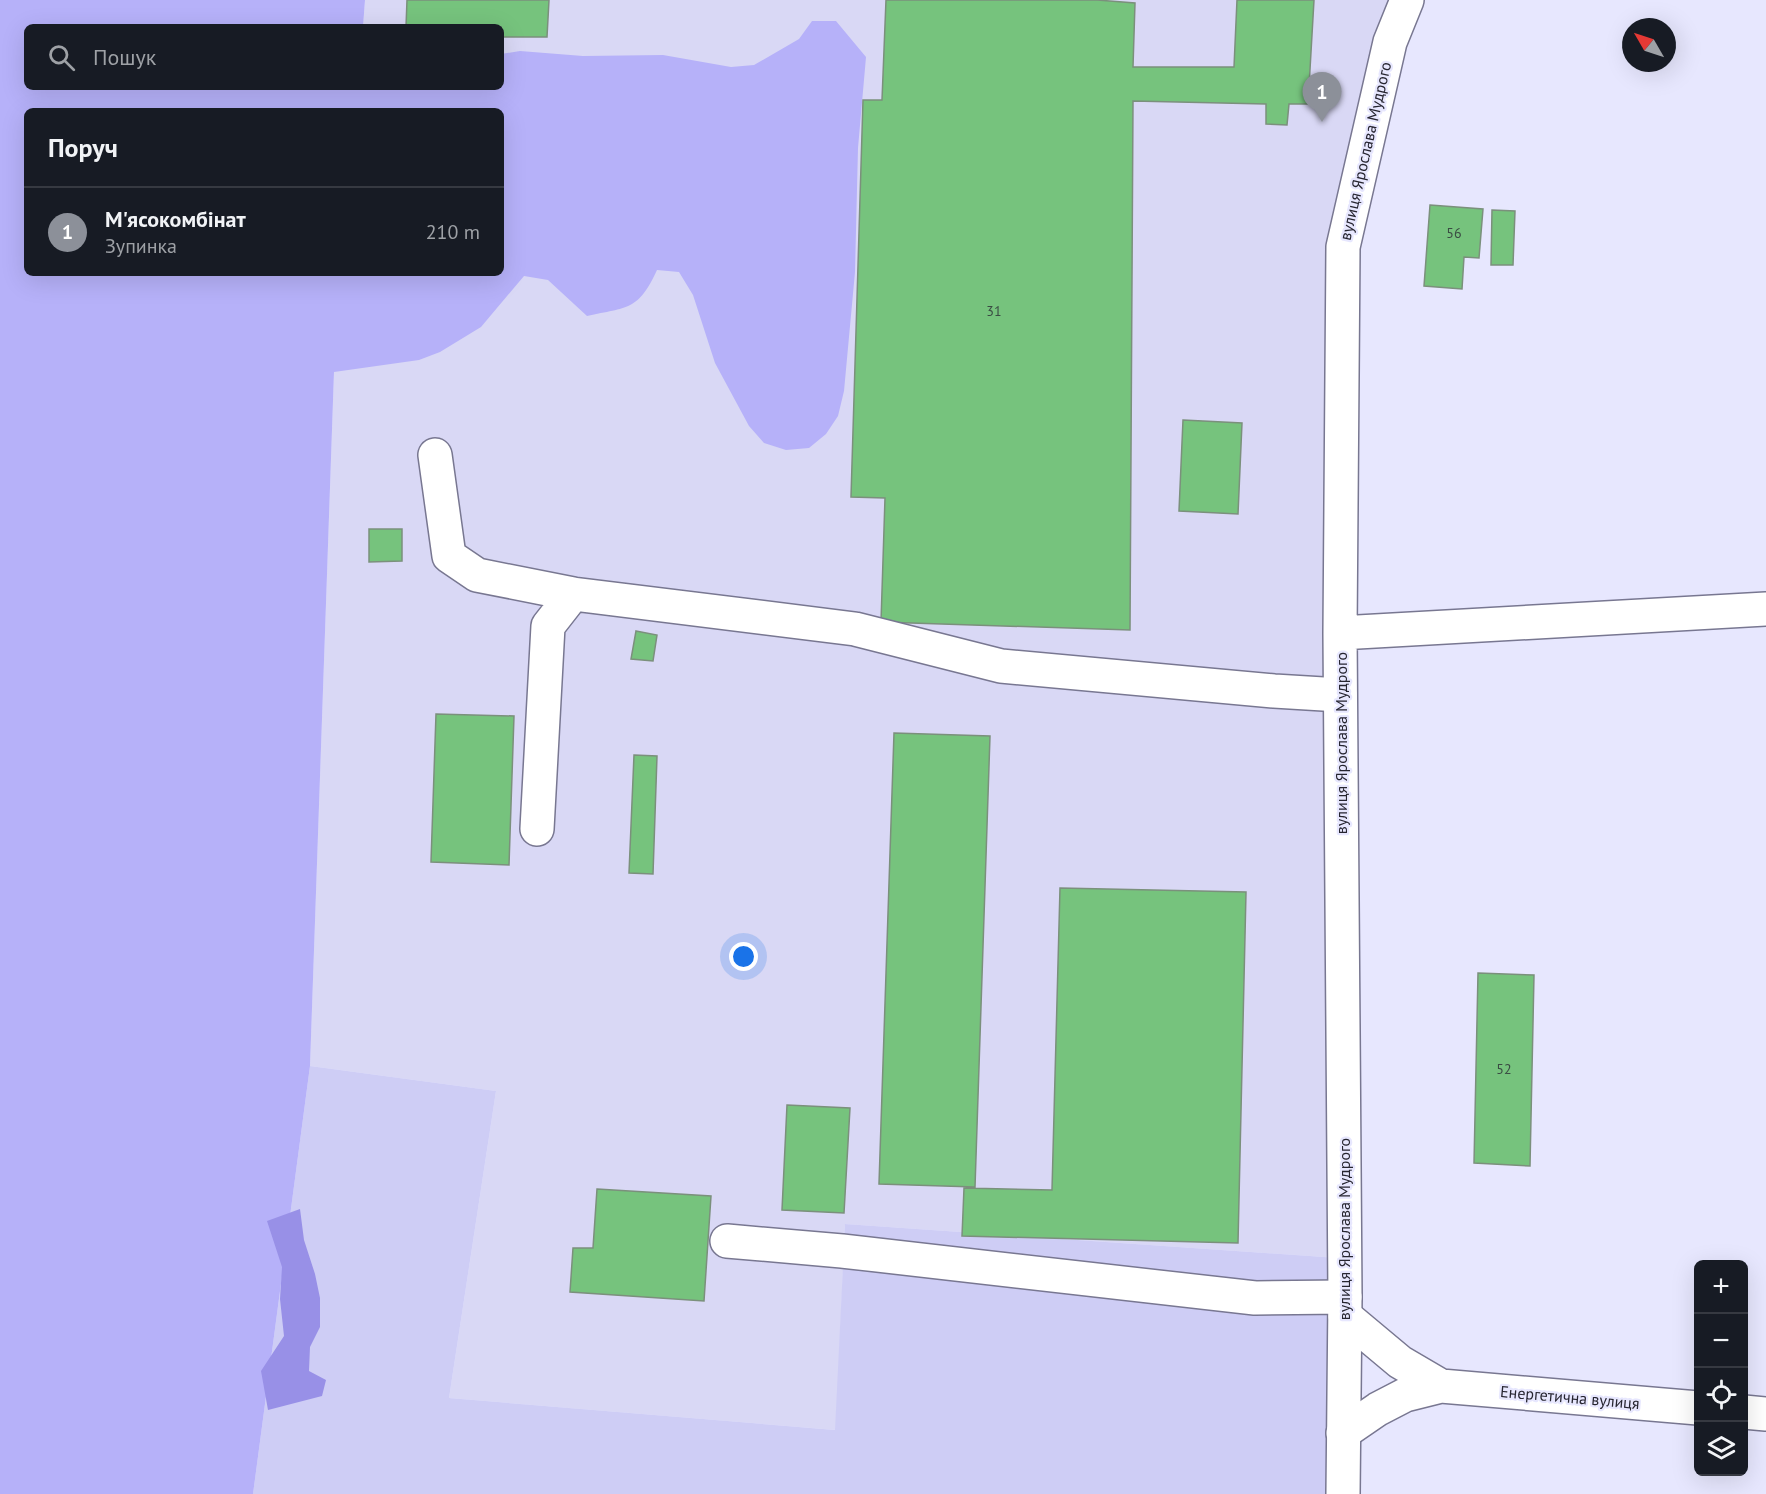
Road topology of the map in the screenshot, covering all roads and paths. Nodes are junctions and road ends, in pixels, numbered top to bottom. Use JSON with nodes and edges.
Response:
{"nodes":[{"id":1,"x":1407,"y":0,"type":"edge"},
{"id":2,"x":435,"y":455,"type":"dead end"},
{"id":3,"x":573,"y":594,"type":"junction"},
{"id":4,"x":1766,"y":609,"type":"edge"},
{"id":5,"x":1340,"y":633,"type":"junction"},
{"id":6,"x":1340,"y":695,"type":"junction"},
{"id":7,"x":537,"y":829,"type":"dead end"},
{"id":8,"x":727,"y":1241,"type":"dead end"},
{"id":9,"x":1345,"y":1307,"type":"junction"},
{"id":10,"x":1441,"y":1386,"type":"junction"},
{"id":11,"x":1694,"y":1408,"type":"edge"},
{"id":12,"x":1748,"y":1412,"type":"edge"},
{"id":13,"x":1766,"y":1414,"type":"edge"},
{"id":14,"x":1343,"y":1433,"type":"junction"},
{"id":15,"x":1343,"y":1494,"type":"edge"}],
"edges":[{"from":1,"to":5,"type":"main road","name":"вулиця Ярослава Мудрого"},
{"from":2,"to":3,"type":"main road"},
{"from":3,"to":6,"type":"main road"},
{"from":3,"to":7,"type":"main road"},
{"from":4,"to":5,"type":"main road"},
{"from":5,"to":6,"type":"main road","name":"вулиця Ярослава Мудрого"},
{"from":6,"to":9,"type":"main road","name":"вулиця Ярослава Мудрого"},
{"from":8,"to":9,"type":"main road"},
{"from":9,"to":10,"type":"main road","name":"Енергетична вулиця"},
{"from":9,"to":14,"type":"main road","name":"вулиця Ярослава Мудрого"},
{"from":10,"to":11,"type":"main road","name":"Енергетична вулиця"},
{"from":10,"to":14,"type":"main road","name":"Енергетична вулиця"},
{"from":12,"to":13,"type":"main road"},
{"from":14,"to":15,"type":"main road","name":"вулиця Ярослава Мудрого"}]}
